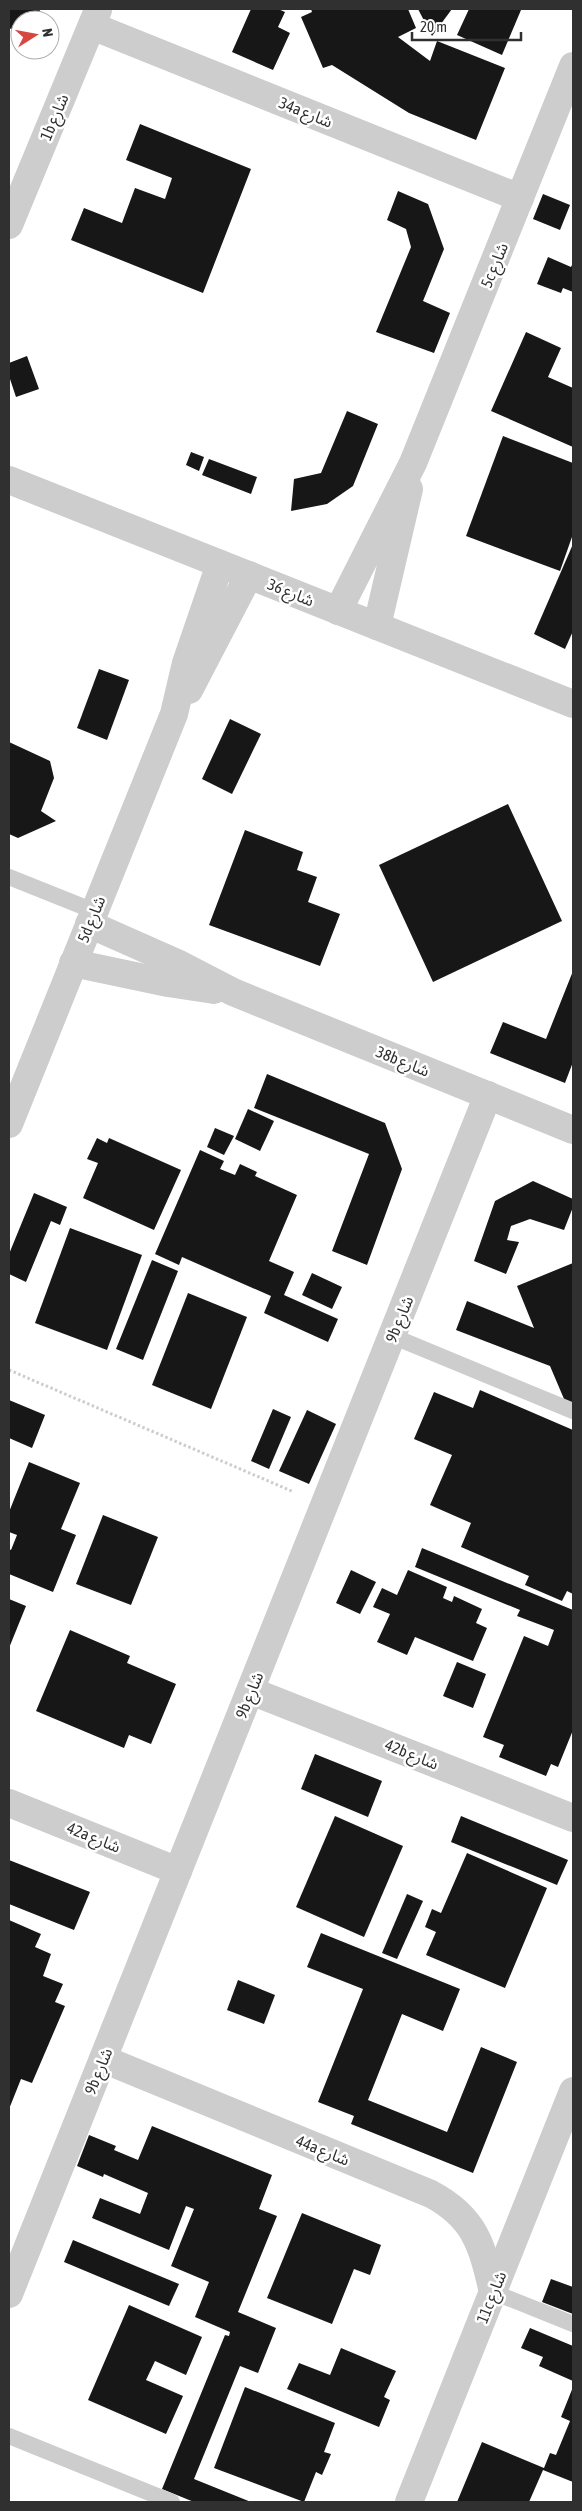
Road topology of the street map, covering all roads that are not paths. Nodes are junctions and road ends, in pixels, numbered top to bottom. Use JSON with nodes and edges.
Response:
{"nodes":[{"id":1,"x":92,"y":15,"type":"edge"},
{"id":2,"x":573,"y":66,"type":"edge"},
{"id":3,"x":520,"y":198,"type":"junction"},
{"id":4,"x":9,"y":224,"type":"edge"},
{"id":5,"x":413,"y":463,"type":"junction"},
{"id":6,"x":9,"y":480,"type":"edge"},
{"id":7,"x":220,"y":564,"type":"junction"},
{"id":8,"x":249,"y":575,"type":"junction"},
{"id":9,"x":338,"y":611,"type":"junction"},
{"id":10,"x":377,"y":626,"type":"junction"},
{"id":11,"x":573,"y":704,"type":"edge"},
{"id":12,"x":174,"y":714,"type":"junction"},
{"id":13,"x":9,"y":877,"type":"edge"},
{"id":14,"x":92,"y":917,"type":"junction"},
{"id":15,"x":73,"y":963,"type":"junction"},
{"id":16,"x":233,"y":992,"type":"junction"},
{"id":17,"x":488,"y":1095,"type":"junction"},
{"id":18,"x":9,"y":1124,"type":"edge"},
{"id":19,"x":573,"y":1130,"type":"edge"},
{"id":20,"x":392,"y":1336,"type":"junction"},
{"id":21,"x":573,"y":1411,"type":"edge"},
{"id":22,"x":251,"y":1690,"type":"junction"},
{"id":23,"x":9,"y":1803,"type":"edge"},
{"id":24,"x":573,"y":1818,"type":"edge"},
{"id":25,"x":178,"y":1871,"type":"junction"},
{"id":26,"x":103,"y":2059,"type":"junction"},
{"id":27,"x":573,"y":2091,"type":"edge"},
{"id":28,"x":493,"y":2292,"type":"junction"},
{"id":29,"x":9,"y":2294,"type":"edge"},
{"id":30,"x":573,"y":2324,"type":"edge"},
{"id":31,"x":9,"y":2436,"type":"edge"},
{"id":32,"x":172,"y":2502,"type":"edge"},
{"id":33,"x":409,"y":2502,"type":"edge"}],
"edges":[{"from":1,"to":3,"type":"street","name":"34a شارع"},
{"from":1,"to":4,"type":"street","name":"1b شارع"},
{"from":2,"to":3,"type":"street","name":"5c شارع"},
{"from":3,"to":5,"type":"street","name":"5c شارع"},
{"from":5,"to":9,"type":"street","name":"5c شارع"},
{"from":5,"to":10,"type":"street","name":"5c شارع"},
{"from":6,"to":7,"type":"street","name":"شارع 36"},
{"from":7,"to":8,"type":"street","name":"شارع 36"},
{"from":7,"to":12,"type":"street","name":"5d شارع"},
{"from":8,"to":9,"type":"street","name":"شارع 36"},
{"from":8,"to":12,"type":"street","name":"5d شارع"},
{"from":9,"to":10,"type":"street","name":"شارع 36"},
{"from":10,"to":11,"type":"street","name":"شارع 36"},
{"from":12,"to":14,"type":"street","name":"5d شارع"},
{"from":13,"to":14,"type":"lane"},
{"from":14,"to":15,"type":"street","name":"5d شارع"},
{"from":14,"to":16,"type":"street","name":"38b شارع"},
{"from":15,"to":16,"type":"street","name":"38b شارع"},
{"from":15,"to":18,"type":"street","name":"5d شارع"},
{"from":16,"to":17,"type":"street","name":"38b شارع"},
{"from":17,"to":19,"type":"street","name":"38b شارع"},
{"from":17,"to":20,"type":"street","name":"9b شارع"},
{"from":20,"to":21,"type":"lane"},
{"from":20,"to":22,"type":"street","name":"9b شارع"},
{"from":22,"to":24,"type":"street","name":"42b شارع"},
{"from":22,"to":25,"type":"street","name":"9b شارع"},
{"from":23,"to":25,"type":"street","name":"42a شارع"},
{"from":25,"to":26,"type":"street","name":"9b شارع"},
{"from":26,"to":28,"type":"street","name":"44a شارع"},
{"from":26,"to":29,"type":"street","name":"9b شارع"},
{"from":27,"to":28,"type":"street","name":"11c شارع"},
{"from":28,"to":30,"type":"lane"},
{"from":28,"to":33,"type":"street","name":"11c شارع"},
{"from":31,"to":32,"type":"lane"}]}
